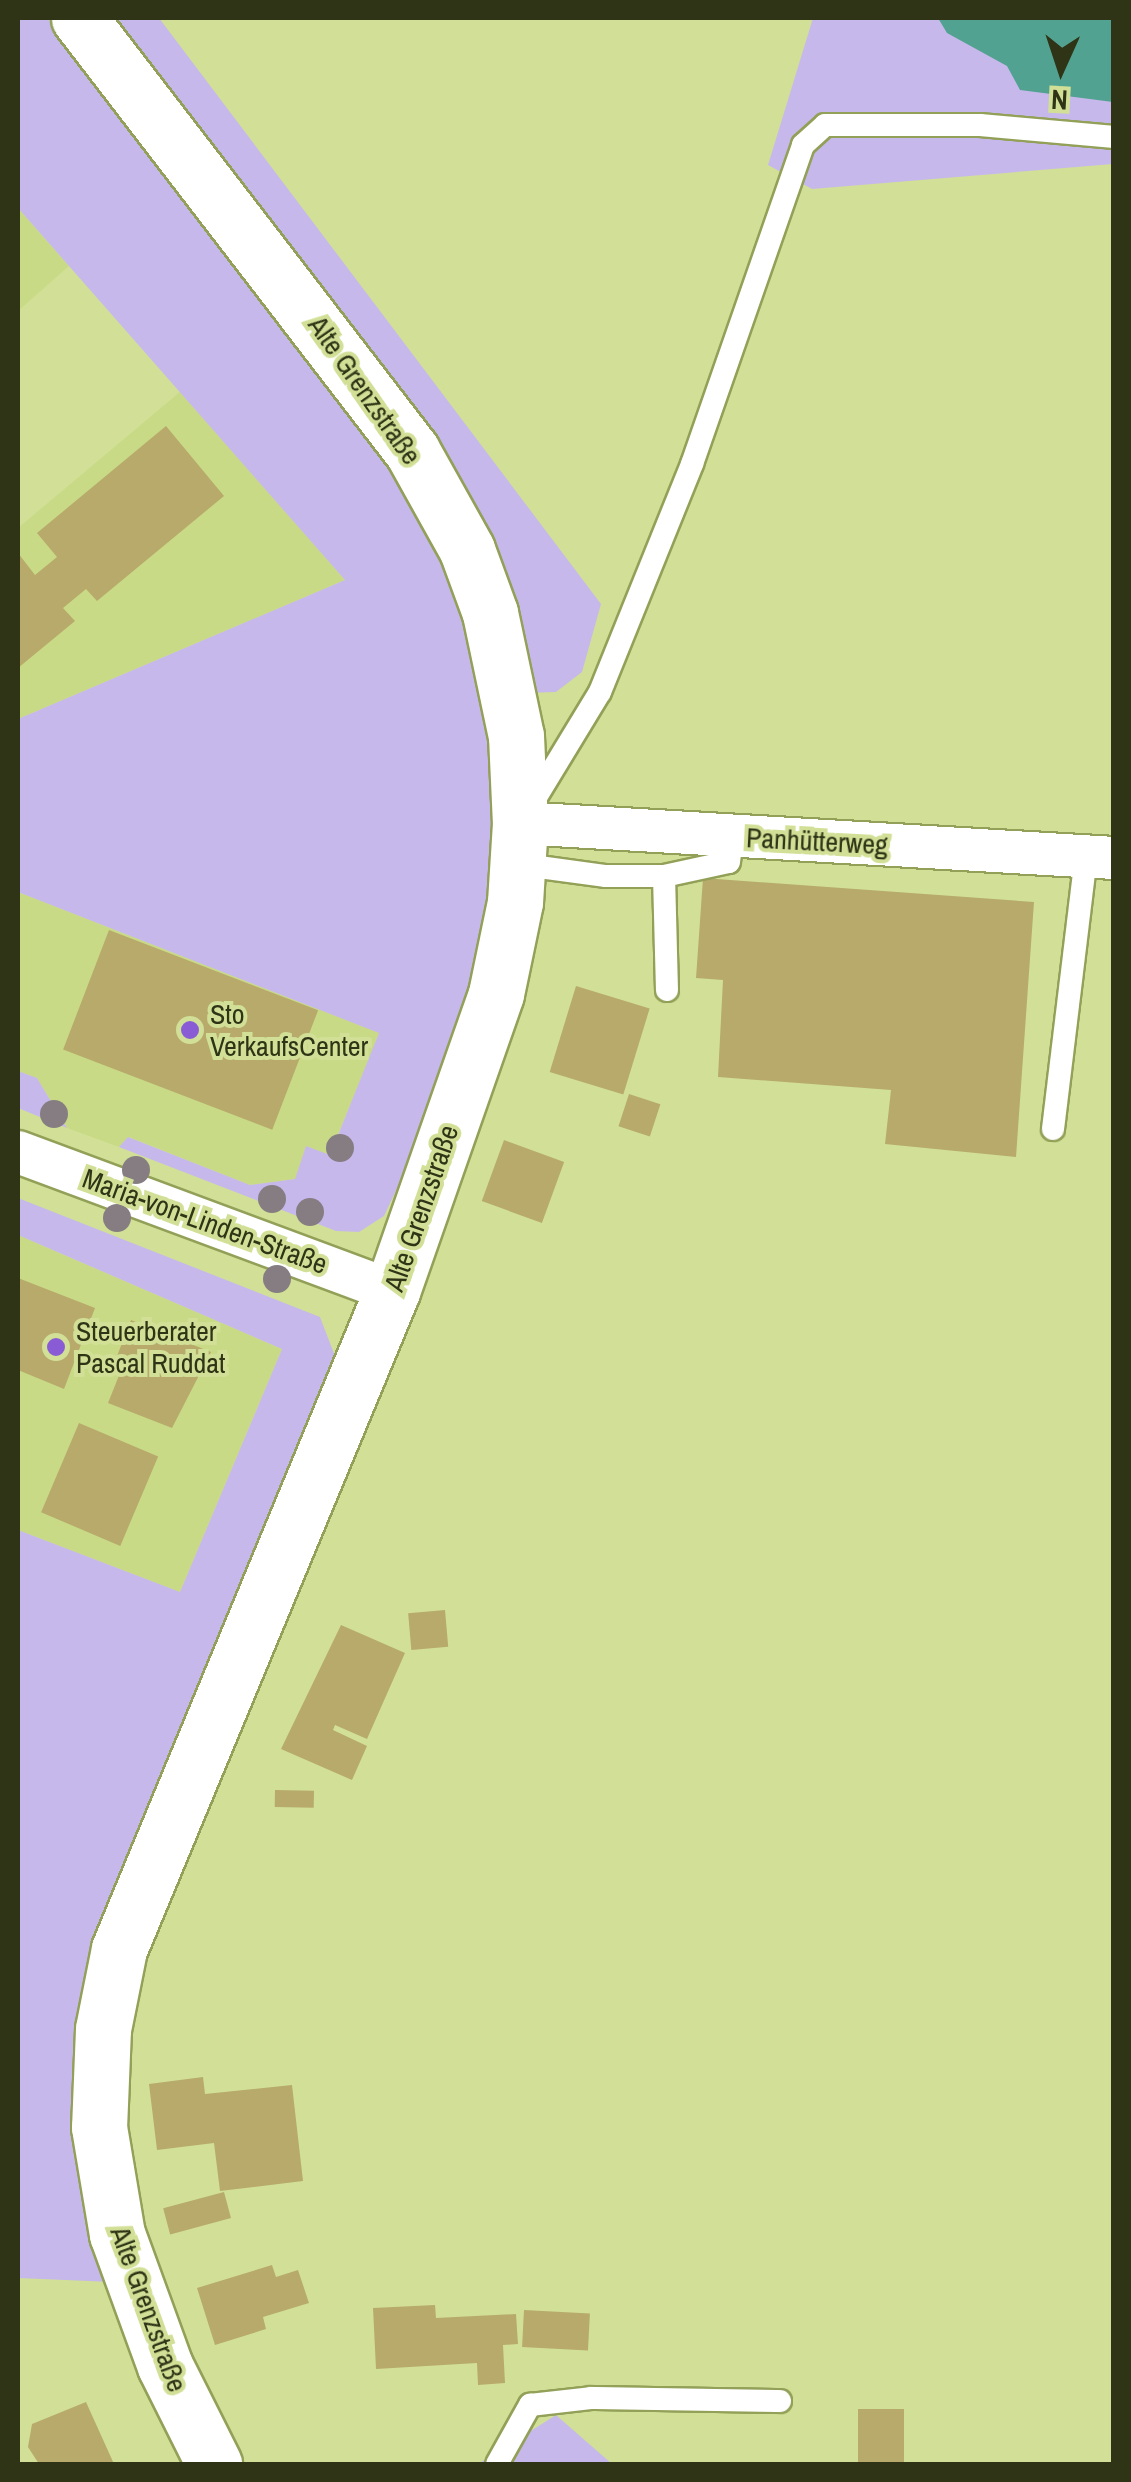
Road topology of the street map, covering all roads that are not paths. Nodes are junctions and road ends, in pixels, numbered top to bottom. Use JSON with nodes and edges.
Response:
{"nodes":[{"id":1,"x":79,"y":18,"type":"edge"},
{"id":2,"x":1114,"y":138,"type":"edge"},
{"id":3,"x":732,"y":836,"type":"junction"},
{"id":4,"x":519,"y":843,"type":"junction"},
{"id":5,"x":1100,"y":858,"type":"edge"},
{"id":6,"x":664,"y":876,"type":"junction"},
{"id":7,"x":667,"y":990,"type":"dead end"},
{"id":8,"x":1054,"y":1129,"type":"dead end"},
{"id":9,"x":18,"y":1152,"type":"edge"},
{"id":10,"x":392,"y":1291,"type":"junction"},
{"id":11,"x":780,"y":2401,"type":"dead end"},
{"id":12,"x":214,"y":2464,"type":"edge"},
{"id":13,"x":498,"y":2464,"type":"edge"}],
"edges":[{"from":1,"to":4,"type":"street","name":"Alte Grenzstraße"},
{"from":2,"to":4,"type":"lane"},
{"from":3,"to":4,"type":"street","name":"Panhütterweg"},
{"from":3,"to":5,"type":"street","name":"Panhütterweg"},
{"from":3,"to":6,"type":"lane"},
{"from":4,"to":6,"type":"lane"},
{"from":4,"to":10,"type":"street","name":"Alte Grenzstraße"},
{"from":5,"to":8,"type":"lane"},
{"from":6,"to":7,"type":"lane"},
{"from":9,"to":10,"type":"street","name":"Maria-von-Linden-Straße"},
{"from":10,"to":12,"type":"street","name":"Alte Grenzstraße"},
{"from":11,"to":13,"type":"lane"}]}
